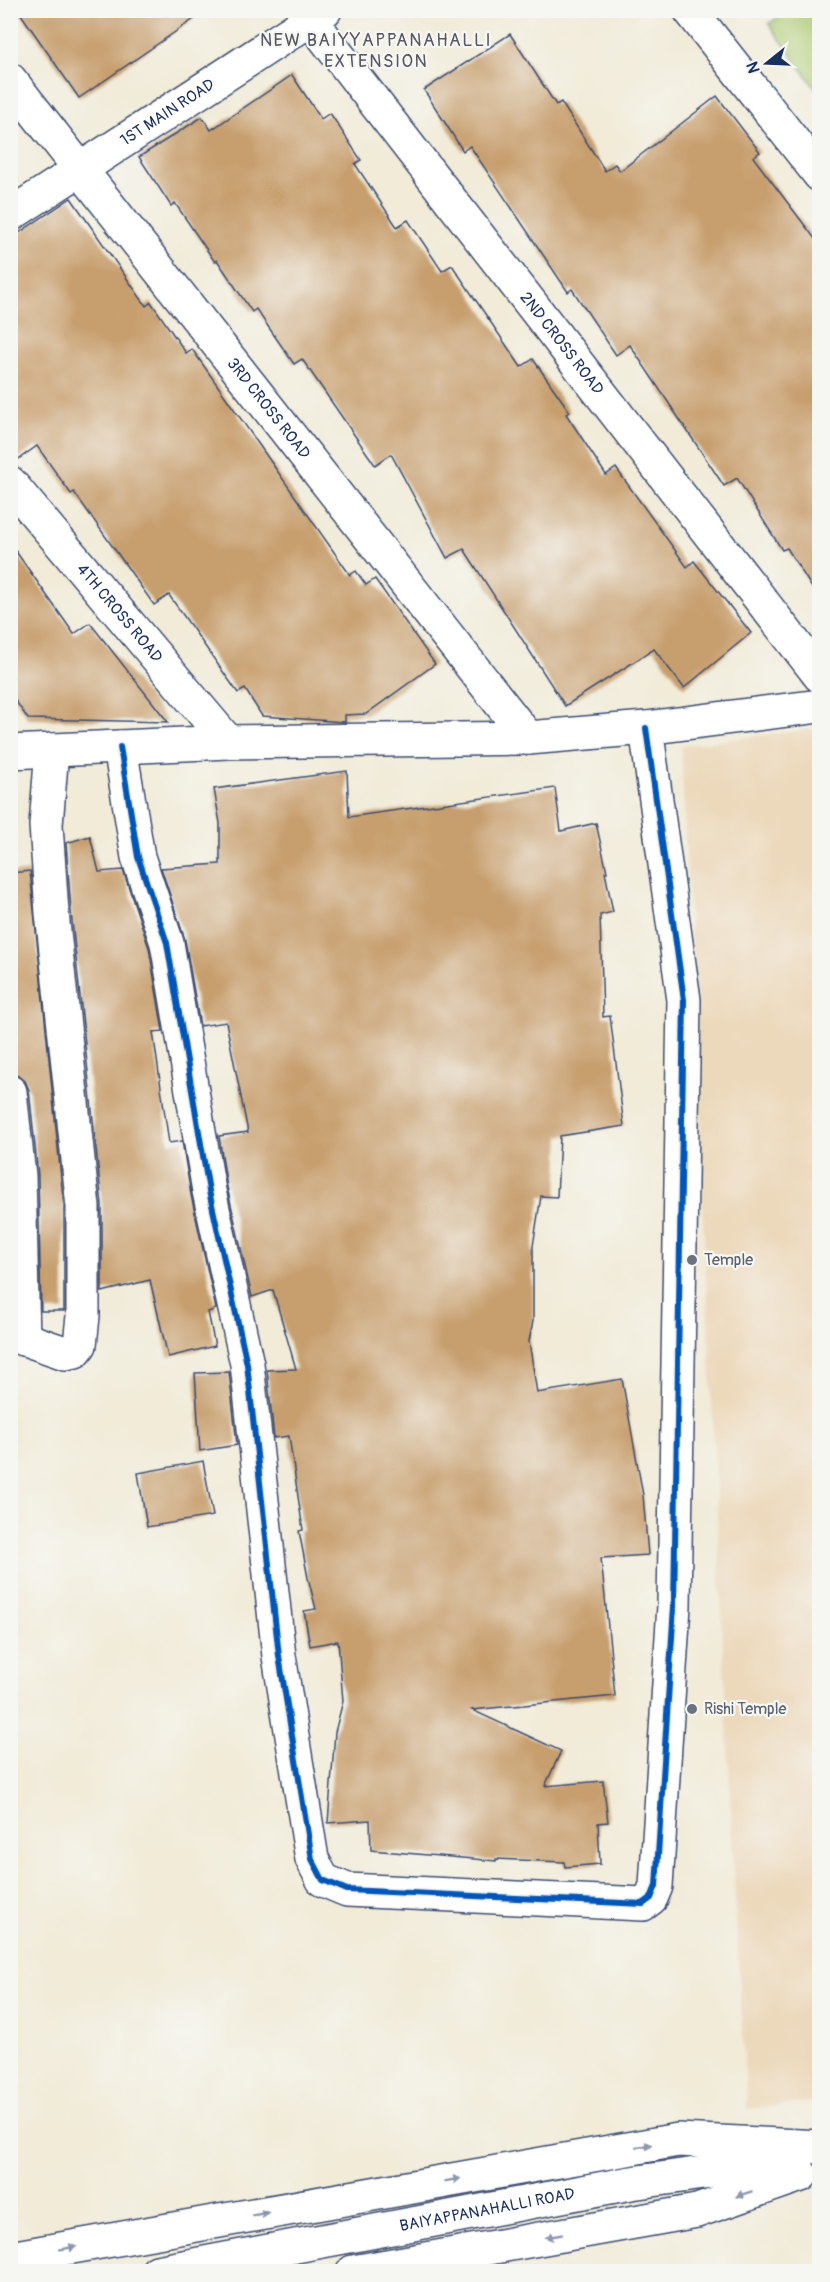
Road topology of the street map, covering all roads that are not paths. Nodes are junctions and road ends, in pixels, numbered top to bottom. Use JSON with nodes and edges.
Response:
{"nodes":[{"id":1,"x":690,"y":10,"type":"edge"},
{"id":2,"x":313,"y":14,"type":"edge"},
{"id":3,"x":10,"y":80,"type":"edge"},
{"id":4,"x":83,"y":170,"type":"junction"},
{"id":5,"x":819,"y":175,"type":"edge"},
{"id":6,"x":10,"y":215,"type":"edge"},
{"id":7,"x":10,"y":483,"type":"edge"},
{"id":8,"x":819,"y":676,"type":"edge"},
{"id":9,"x":819,"y":706,"type":"edge"},
{"id":10,"x":646,"y":728,"type":"junction"},
{"id":11,"x":528,"y":738,"type":"junction"},
{"id":12,"x":228,"y":742,"type":"junction"},
{"id":13,"x":120,"y":747,"type":"junction"},
{"id":14,"x":52,"y":750,"type":"junction"},
{"id":15,"x":10,"y":752,"type":"edge"},
{"id":16,"x":10,"y":1092,"type":"edge"},
{"id":17,"x":17,"y":1337,"type":"edge"},
{"id":18,"x":819,"y":2147,"type":"edge"},
{"id":19,"x":819,"y":2157,"type":"edge"},
{"id":20,"x":819,"y":2168,"type":"edge"},
{"id":21,"x":10,"y":2258,"type":"edge"},
{"id":22,"x":157,"y":2271,"type":"edge"},
{"id":23,"x":353,"y":2271,"type":"edge"}],
"edges":[{"from":1,"to":5,"type":"street"},
{"from":2,"to":4,"type":"street","name":"1ST MAIN ROAD"},
{"from":2,"to":8,"type":"street","name":"2ND CROSS ROAD"},
{"from":3,"to":4,"type":"street","name":"3RD CROSS ROAD"},
{"from":4,"to":6,"type":"street","name":"1ST MAIN ROAD"},
{"from":4,"to":11,"type":"street","name":"3RD CROSS ROAD"},
{"from":7,"to":12,"type":"street","name":"4TH CROSS ROAD"},
{"from":9,"to":10,"type":"street"},
{"from":10,"to":11,"type":"street"},
{"from":10,"to":13,"type":"street"},
{"from":11,"to":12,"type":"street"},
{"from":12,"to":13,"type":"street"},
{"from":13,"to":14,"type":"street"},
{"from":14,"to":15,"type":"street"},
{"from":14,"to":17,"type":"street"},
{"from":16,"to":17,"type":"street"},
{"from":21,"to":18,"type":"street","one_way":true},
{"from":19,"to":22,"type":"street","name":"BAIYAPPANAHALLI ROAD"},
{"from":20,"to":23,"type":"street","one_way":true}]}
